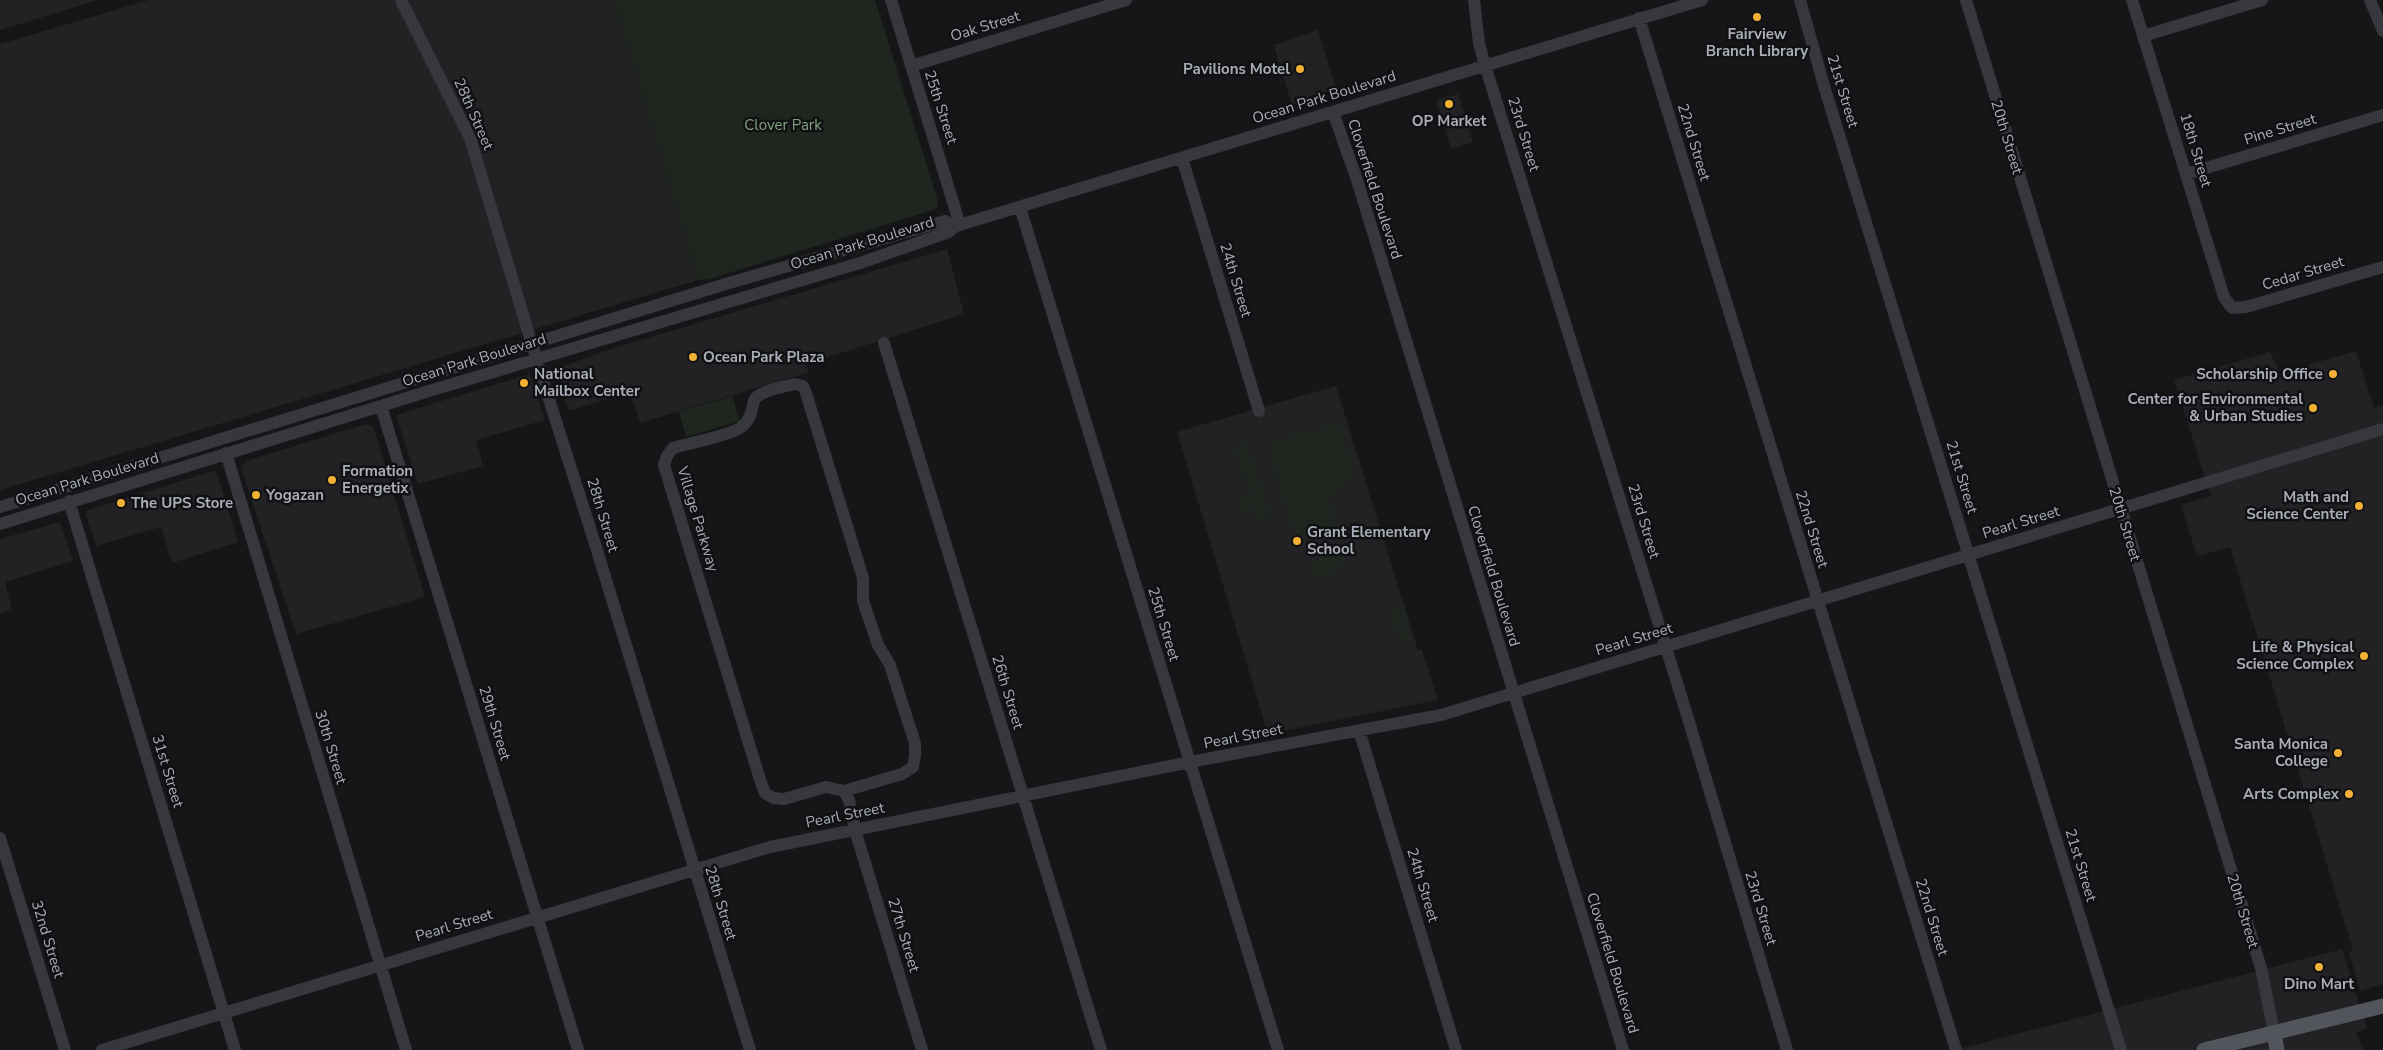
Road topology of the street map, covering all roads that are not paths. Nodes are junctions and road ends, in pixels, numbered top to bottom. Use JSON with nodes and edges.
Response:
{"nodes":[{"id":1,"x":401,"y":0,"type":"edge"},
{"id":2,"x":891,"y":0,"type":"edge"},
{"id":3,"x":1126,"y":0,"type":"edge"},
{"id":4,"x":1474,"y":0,"type":"edge"},
{"id":5,"x":1702,"y":0,"type":"edge"},
{"id":6,"x":1800,"y":0,"type":"edge"},
{"id":7,"x":1966,"y":0,"type":"edge"},
{"id":8,"x":2132,"y":0,"type":"edge"},
{"id":9,"x":2262,"y":0,"type":"edge"},
{"id":10,"x":2370,"y":0,"type":"edge"},
{"id":11,"x":1639,"y":18,"type":"junction"},
{"id":12,"x":2383,"y":31,"type":"edge"},
{"id":13,"x":2143,"y":36,"type":"junction"},
{"id":14,"x":1485,"y":65,"type":"junction"},
{"id":15,"x":911,"y":66,"type":"junction"},
{"id":16,"x":1333,"y":112,"type":"junction"},
{"id":17,"x":2383,"y":115,"type":"edge"},
{"id":18,"x":1182,"y":158,"type":"junction"},
{"id":19,"x":2186,"y":174,"type":"junction"},
{"id":20,"x":1020,"y":207,"type":"junction"},
{"id":21,"x":958,"y":225,"type":"junction"},
{"id":22,"x":2383,"y":266,"type":"edge"},
{"id":23,"x":2232,"y":308,"type":"joint"},
{"id":24,"x":884,"y":343,"type":"dead end"},
{"id":25,"x":532,"y":344,"type":"junction"},
{"id":26,"x":536,"y":359,"type":"junction"},
{"id":27,"x":381,"y":406,"type":"junction"},
{"id":28,"x":1259,"y":411,"type":"dead end"},
{"id":29,"x":2383,"y":429,"type":"edge"},
{"id":30,"x":226,"y":453,"type":"junction"},
{"id":31,"x":69,"y":501,"type":"junction"},
{"id":32,"x":0,"y":507,"type":"edge"},
{"id":33,"x":2121,"y":509,"type":"junction"},
{"id":34,"x":0,"y":524,"type":"edge"},
{"id":35,"x":1969,"y":555,"type":"junction"},
{"id":36,"x":1817,"y":600,"type":"junction"},
{"id":37,"x":1665,"y":647,"type":"junction"},
{"id":38,"x":1513,"y":693,"type":"junction"},
{"id":39,"x":1359,"y":730,"type":"junction"},
{"id":40,"x":1190,"y":762,"type":"junction"},
{"id":41,"x":844,"y":791,"type":"junction"},
{"id":42,"x":1024,"y":796,"type":"junction"},
{"id":43,"x":855,"y":830,"type":"junction"},
{"id":44,"x":0,"y":838,"type":"edge"},
{"id":45,"x":694,"y":870,"type":"junction"},
{"id":46,"x":537,"y":917,"type":"junction"},
{"id":47,"x":380,"y":964,"type":"junction"},
{"id":48,"x":2383,"y":1006,"type":"edge"},
{"id":49,"x":224,"y":1013,"type":"junction"},
{"id":50,"x":2274,"y":1033,"type":"junction"},
{"id":51,"x":64,"y":1050,"type":"edge"},
{"id":52,"x":102,"y":1050,"type":"edge"},
{"id":53,"x":235,"y":1050,"type":"edge"},
{"id":54,"x":406,"y":1050,"type":"edge"},
{"id":55,"x":578,"y":1050,"type":"edge"},
{"id":56,"x":750,"y":1050,"type":"edge"},
{"id":57,"x":922,"y":1050,"type":"edge"},
{"id":58,"x":1101,"y":1050,"type":"edge"},
{"id":59,"x":1278,"y":1050,"type":"edge"},
{"id":60,"x":1456,"y":1050,"type":"edge"},
{"id":61,"x":1623,"y":1050,"type":"edge"},
{"id":62,"x":1787,"y":1050,"type":"edge"},
{"id":63,"x":1956,"y":1050,"type":"edge"},
{"id":64,"x":2121,"y":1050,"type":"edge"},
{"id":65,"x":2204,"y":1050,"type":"edge"},
{"id":66,"x":2277,"y":1050,"type":"edge"}],
"edges":[{"from":1,"to":25,"type":"street","name":"28th Street"},
{"from":2,"to":15,"type":"street","name":"25th Street"},
{"from":3,"to":15,"type":"street","name":"Oak Street"},
{"from":4,"to":14,"type":"street","name":"23rd Street"},
{"from":5,"to":11,"type":"street","name":"Ocean Park Boulevard"},
{"from":6,"to":35,"type":"street","name":"21st Street"},
{"from":7,"to":33,"type":"street","name":"20th Street"},
{"from":8,"to":13,"type":"street","name":"18th Street"},
{"from":9,"to":13,"type":"street"},
{"from":10,"to":12,"type":"street"},
{"from":11,"to":14,"type":"street","name":"Ocean Park Boulevard"},
{"from":11,"to":36,"type":"street","name":"22nd Street"},
{"from":13,"to":19,"type":"street","name":"18th Street"},
{"from":14,"to":16,"type":"street","name":"Ocean Park Boulevard"},
{"from":14,"to":37,"type":"street","name":"23rd Street"},
{"from":15,"to":21,"type":"street","name":"25th Street"},
{"from":16,"to":18,"type":"street","name":"Ocean Park Boulevard"},
{"from":16,"to":38,"type":"street","name":"Cloverfield Boulevard"},
{"from":17,"to":19,"type":"street","name":"Pine Street"},
{"from":18,"to":20,"type":"street","name":"Ocean Park Boulevard"},
{"from":18,"to":28,"type":"street","name":"24th Street"},
{"from":19,"to":23,"type":"street","name":"18th Street"},
{"from":20,"to":21,"type":"street","name":"Ocean Park Boulevard"},
{"from":20,"to":40,"type":"street","name":"25th Street"},
{"from":21,"to":25,"type":"street","name":"Ocean Park Boulevard"},
{"from":21,"to":26,"type":"street","name":"Ocean Park Boulevard"},
{"from":22,"to":23,"type":"street","name":"Cedar Street"},
{"from":24,"to":42,"type":"street","name":"26th Street"},
{"from":25,"to":26,"type":"street","name":"28th Street"},
{"from":25,"to":32,"type":"street","name":"Ocean Park Boulevard"},
{"from":26,"to":27,"type":"street","name":"Ocean Park Boulevard"},
{"from":26,"to":45,"type":"street","name":"28th Street"},
{"from":27,"to":30,"type":"street","name":"Ocean Park Boulevard"},
{"from":27,"to":46,"type":"street","name":"29th Street"},
{"from":29,"to":33,"type":"street","name":"Pearl Street"},
{"from":30,"to":31,"type":"street","name":"Ocean Park Boulevard"},
{"from":30,"to":47,"type":"street","name":"30th Street"},
{"from":31,"to":34,"type":"street","name":"Ocean Park Boulevard"},
{"from":31,"to":49,"type":"street","name":"31st Street"},
{"from":33,"to":35,"type":"street","name":"Pearl Street"},
{"from":33,"to":50,"type":"street","name":"20th Street"},
{"from":35,"to":36,"type":"street","name":"Pearl Street"},
{"from":35,"to":64,"type":"street","name":"21st Street"},
{"from":36,"to":37,"type":"street","name":"Pearl Street"},
{"from":36,"to":63,"type":"street","name":"22nd Street"},
{"from":37,"to":38,"type":"street","name":"Pearl Street"},
{"from":37,"to":62,"type":"street","name":"23rd Street"},
{"from":38,"to":39,"type":"street","name":"Pearl Street"},
{"from":38,"to":61,"type":"street","name":"Cloverfield Boulevard"},
{"from":39,"to":40,"type":"street","name":"Pearl Street"},
{"from":39,"to":60,"type":"street","name":"24th Street"},
{"from":40,"to":42,"type":"street","name":"Pearl Street"},
{"from":40,"to":59,"type":"street","name":"25th Street"},
{"from":41,"to":41,"type":"street","name":"Village Parkway"},
{"from":41,"to":43,"type":"street","name":"27th Street"},
{"from":42,"to":43,"type":"street","name":"Pearl Street"},
{"from":42,"to":58,"type":"street","name":"26th Street"},
{"from":43,"to":45,"type":"street","name":"Pearl Street"},
{"from":43,"to":57,"type":"street","name":"27th Street"},
{"from":44,"to":51,"type":"street","name":"32nd Street"},
{"from":45,"to":46,"type":"street","name":"Pearl Street"},
{"from":45,"to":56,"type":"street","name":"28th Street"},
{"from":46,"to":47,"type":"street","name":"Pearl Street"},
{"from":46,"to":55,"type":"street","name":"29th Street"},
{"from":47,"to":49,"type":"street","name":"Pearl Street"},
{"from":47,"to":54,"type":"street","name":"30th Street"},
{"from":48,"to":50,"type":"main road"},
{"from":49,"to":52,"type":"street","name":"Pearl Street"},
{"from":49,"to":53,"type":"street","name":"31st Street"},
{"from":50,"to":65,"type":"main road"},
{"from":50,"to":66,"type":"main road","name":"20th Street"}]}
